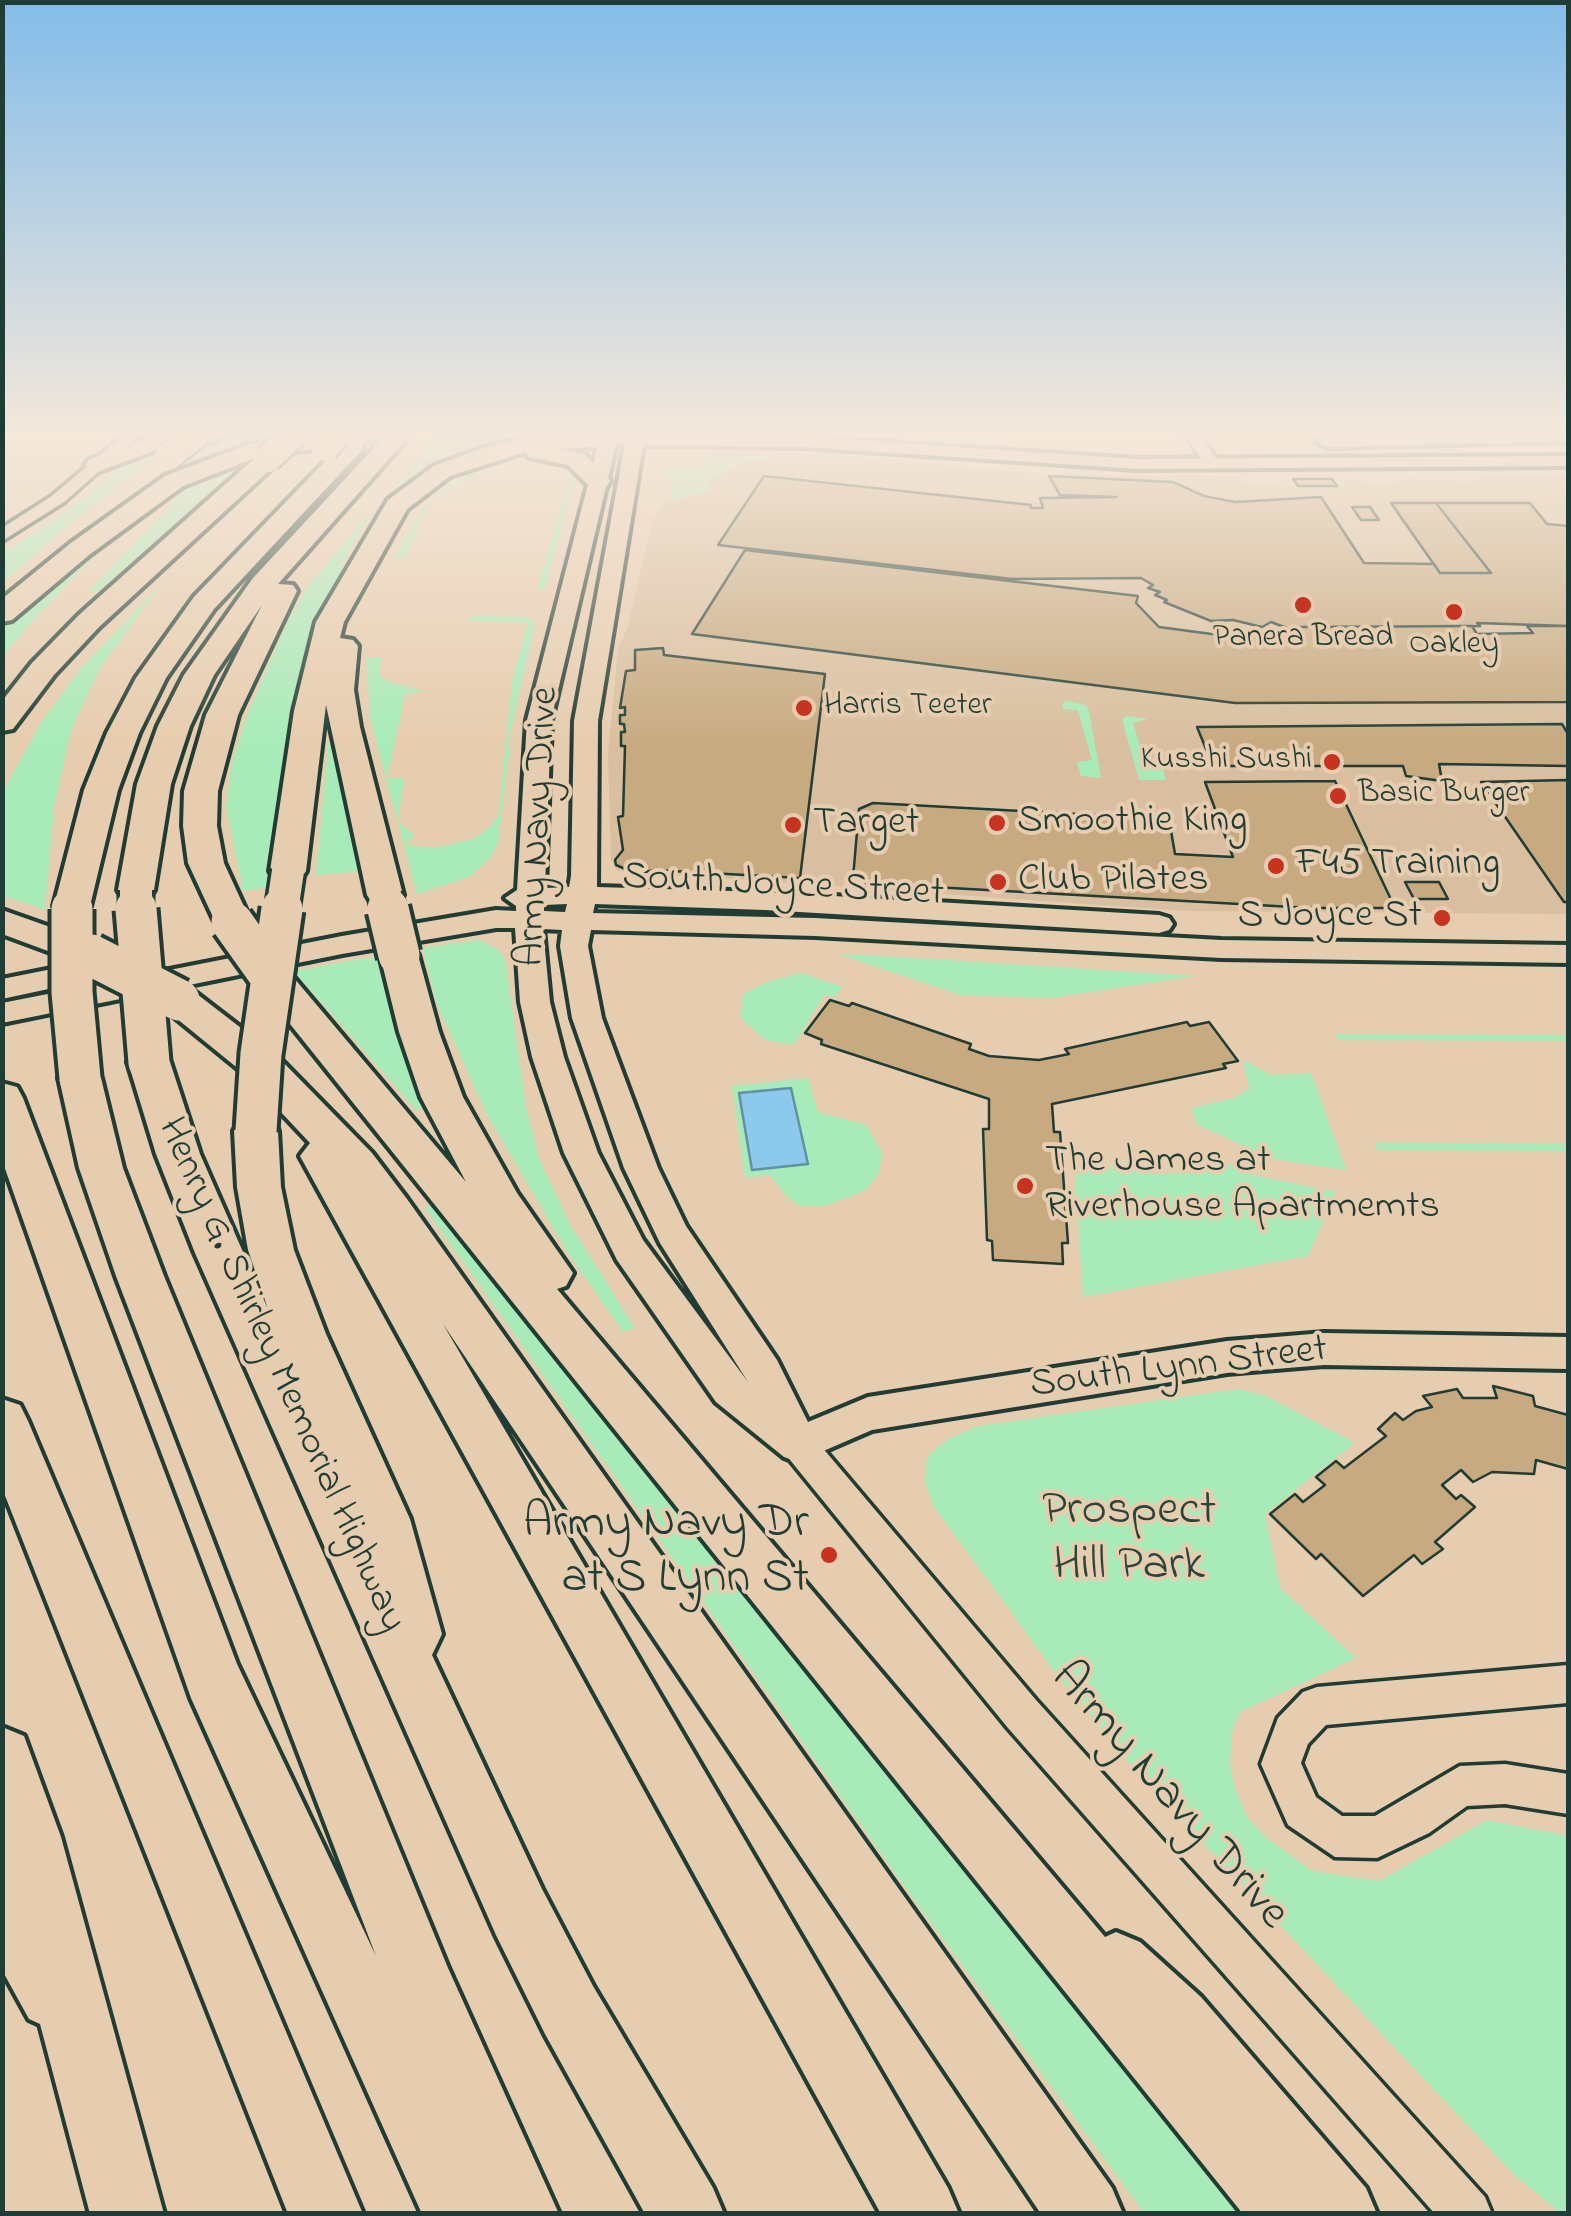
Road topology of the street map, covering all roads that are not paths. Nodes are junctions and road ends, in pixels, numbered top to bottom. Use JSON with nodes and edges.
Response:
{"nodes":[{"id":1,"x":68,"y":537,"type":"edge"},
{"id":2,"x":99,"y":537,"type":"edge"},
{"id":3,"x":127,"y":537,"type":"edge"},
{"id":4,"x":181,"y":537,"type":"edge"},
{"id":5,"x":243,"y":537,"type":"edge"},
{"id":6,"x":306,"y":537,"type":"edge"},
{"id":7,"x":327,"y":537,"type":"edge"},
{"id":8,"x":378,"y":537,"type":"edge"},
{"id":9,"x":583,"y":537,"type":"edge"},
{"id":10,"x":617,"y":537,"type":"edge"},
{"id":11,"x":99,"y":566,"type":"dead end"},
{"id":12,"x":362,"y":567,"type":"junction"},
{"id":13,"x":2,"y":598,"type":"edge"},
{"id":14,"x":2,"y":614,"type":"edge"},
{"id":15,"x":49,"y":622,"type":"dead end"},
{"id":16,"x":552,"y":659,"type":"junction"},
{"id":17,"x":2,"y":680,"type":"edge"},
{"id":18,"x":589,"y":692,"type":"junction"},
{"id":19,"x":2,"y":722,"type":"edge"},
{"id":20,"x":530,"y":907,"type":"junction"},
{"id":21,"x":578,"y":907,"type":"junction"},
{"id":22,"x":2,"y":921,"type":"edge"},
{"id":23,"x":1568,"y":934,"type":"edge"},
{"id":24,"x":1568,"y":954,"type":"edge"},
{"id":25,"x":2,"y":989,"type":"edge"},
{"id":26,"x":2,"y":1013,"type":"edge"},
{"id":27,"x":2,"y":1098,"type":"edge"},
{"id":28,"x":272,"y":1112,"type":"junction"},
{"id":29,"x":1568,"y":1353,"type":"edge"},
{"id":30,"x":2,"y":1422,"type":"edge"},
{"id":31,"x":798,"y":1444,"type":"junction"},
{"id":32,"x":716,"y":1516,"type":"junction"},
{"id":33,"x":1568,"y":1684,"type":"edge"},
{"id":34,"x":444,"y":1750,"type":"junction"},
{"id":35,"x":2,"y":1758,"type":"edge"},
{"id":36,"x":1568,"y":1794,"type":"edge"},
{"id":37,"x":1006,"y":1866,"type":"junction"},
{"id":38,"x":2,"y":1903,"type":"edge"},
{"id":39,"x":80,"y":2044,"type":"junction"},
{"id":40,"x":127,"y":2213,"type":"edge"},
{"id":41,"x":326,"y":2214,"type":"edge"},
{"id":42,"x":460,"y":2214,"type":"edge"},
{"id":43,"x":522,"y":2214,"type":"edge"},
{"id":44,"x":687,"y":2214,"type":"edge"},
{"id":45,"x":922,"y":2214,"type":"edge"},
{"id":46,"x":1086,"y":2214,"type":"edge"},
{"id":47,"x":1291,"y":2214,"type":"edge"},
{"id":48,"x":1340,"y":2214,"type":"edge"},
{"id":49,"x":1468,"y":2214,"type":"edge"}],
"edges":[{"from":1,"to":13,"type":"highway","bridge":true},
{"from":2,"to":14,"type":"highway"},
{"from":3,"to":11,"type":"highway"},
{"from":4,"to":19,"type":"highway","bridge":true},
{"from":5,"to":43,"type":"highway","bridge":true},
{"from":6,"to":34,"type":"highway","name":"Henry G. Shirley Memorial Highway","bridge":true},
{"from":7,"to":32,"type":"highway","bridge":true},
{"from":8,"to":12,"type":"highway"},
{"from":9,"to":16,"type":"main road","name":"Army Navy Drive"},
{"from":10,"to":18,"type":"main road","name":"Army Navy Drive"},
{"from":12,"to":28,"type":"highway","bridge":true},
{"from":12,"to":32,"type":"highway","bridge":true},
{"from":15,"to":17,"type":"highway"},
{"from":16,"to":18,"type":"main road"},
{"from":16,"to":20,"type":"main road","name":"Army Navy Drive"},
{"from":18,"to":21,"type":"main road","name":"Army Navy Drive"},
{"from":20,"to":21,"type":"main road","name":"South Joyce Street"},
{"from":20,"to":25,"type":"main road","name":"South Joyce Street"},
{"from":20,"to":26,"type":"main road","name":"South Joyce Street"},
{"from":20,"to":31,"type":"main road","name":"Army Navy Drive"},
{"from":21,"to":23,"type":"main road","name":"South Joyce Street"},
{"from":21,"to":24,"type":"main road","name":"South Joyce Street"},
{"from":21,"to":31,"type":"main road","name":"Army Navy Drive"},
{"from":22,"to":28,"type":"highway","bridge":true},
{"from":27,"to":42,"type":"highway"},
{"from":28,"to":34,"type":"highway"},
{"from":28,"to":45,"type":"highway"},
{"from":28,"to":46,"type":"highway"},
{"from":29,"to":31,"type":"main road","name":"South Lynn Street"},
{"from":30,"to":41,"type":"highway"},
{"from":31,"to":49,"type":"street","name":"Army Navy Drive"},
{"from":32,"to":37,"type":"highway"},
{"from":33,"to":36,"type":"street"},
{"from":34,"to":44,"type":"highway","name":"Henry G. Shirley Memorial Highway"},
{"from":35,"to":39,"type":"highway"},
{"from":37,"to":47,"type":"highway"},
{"from":37,"to":48,"type":"highway"},
{"from":38,"to":39,"type":"highway"},
{"from":39,"to":40,"type":"highway"}]}
